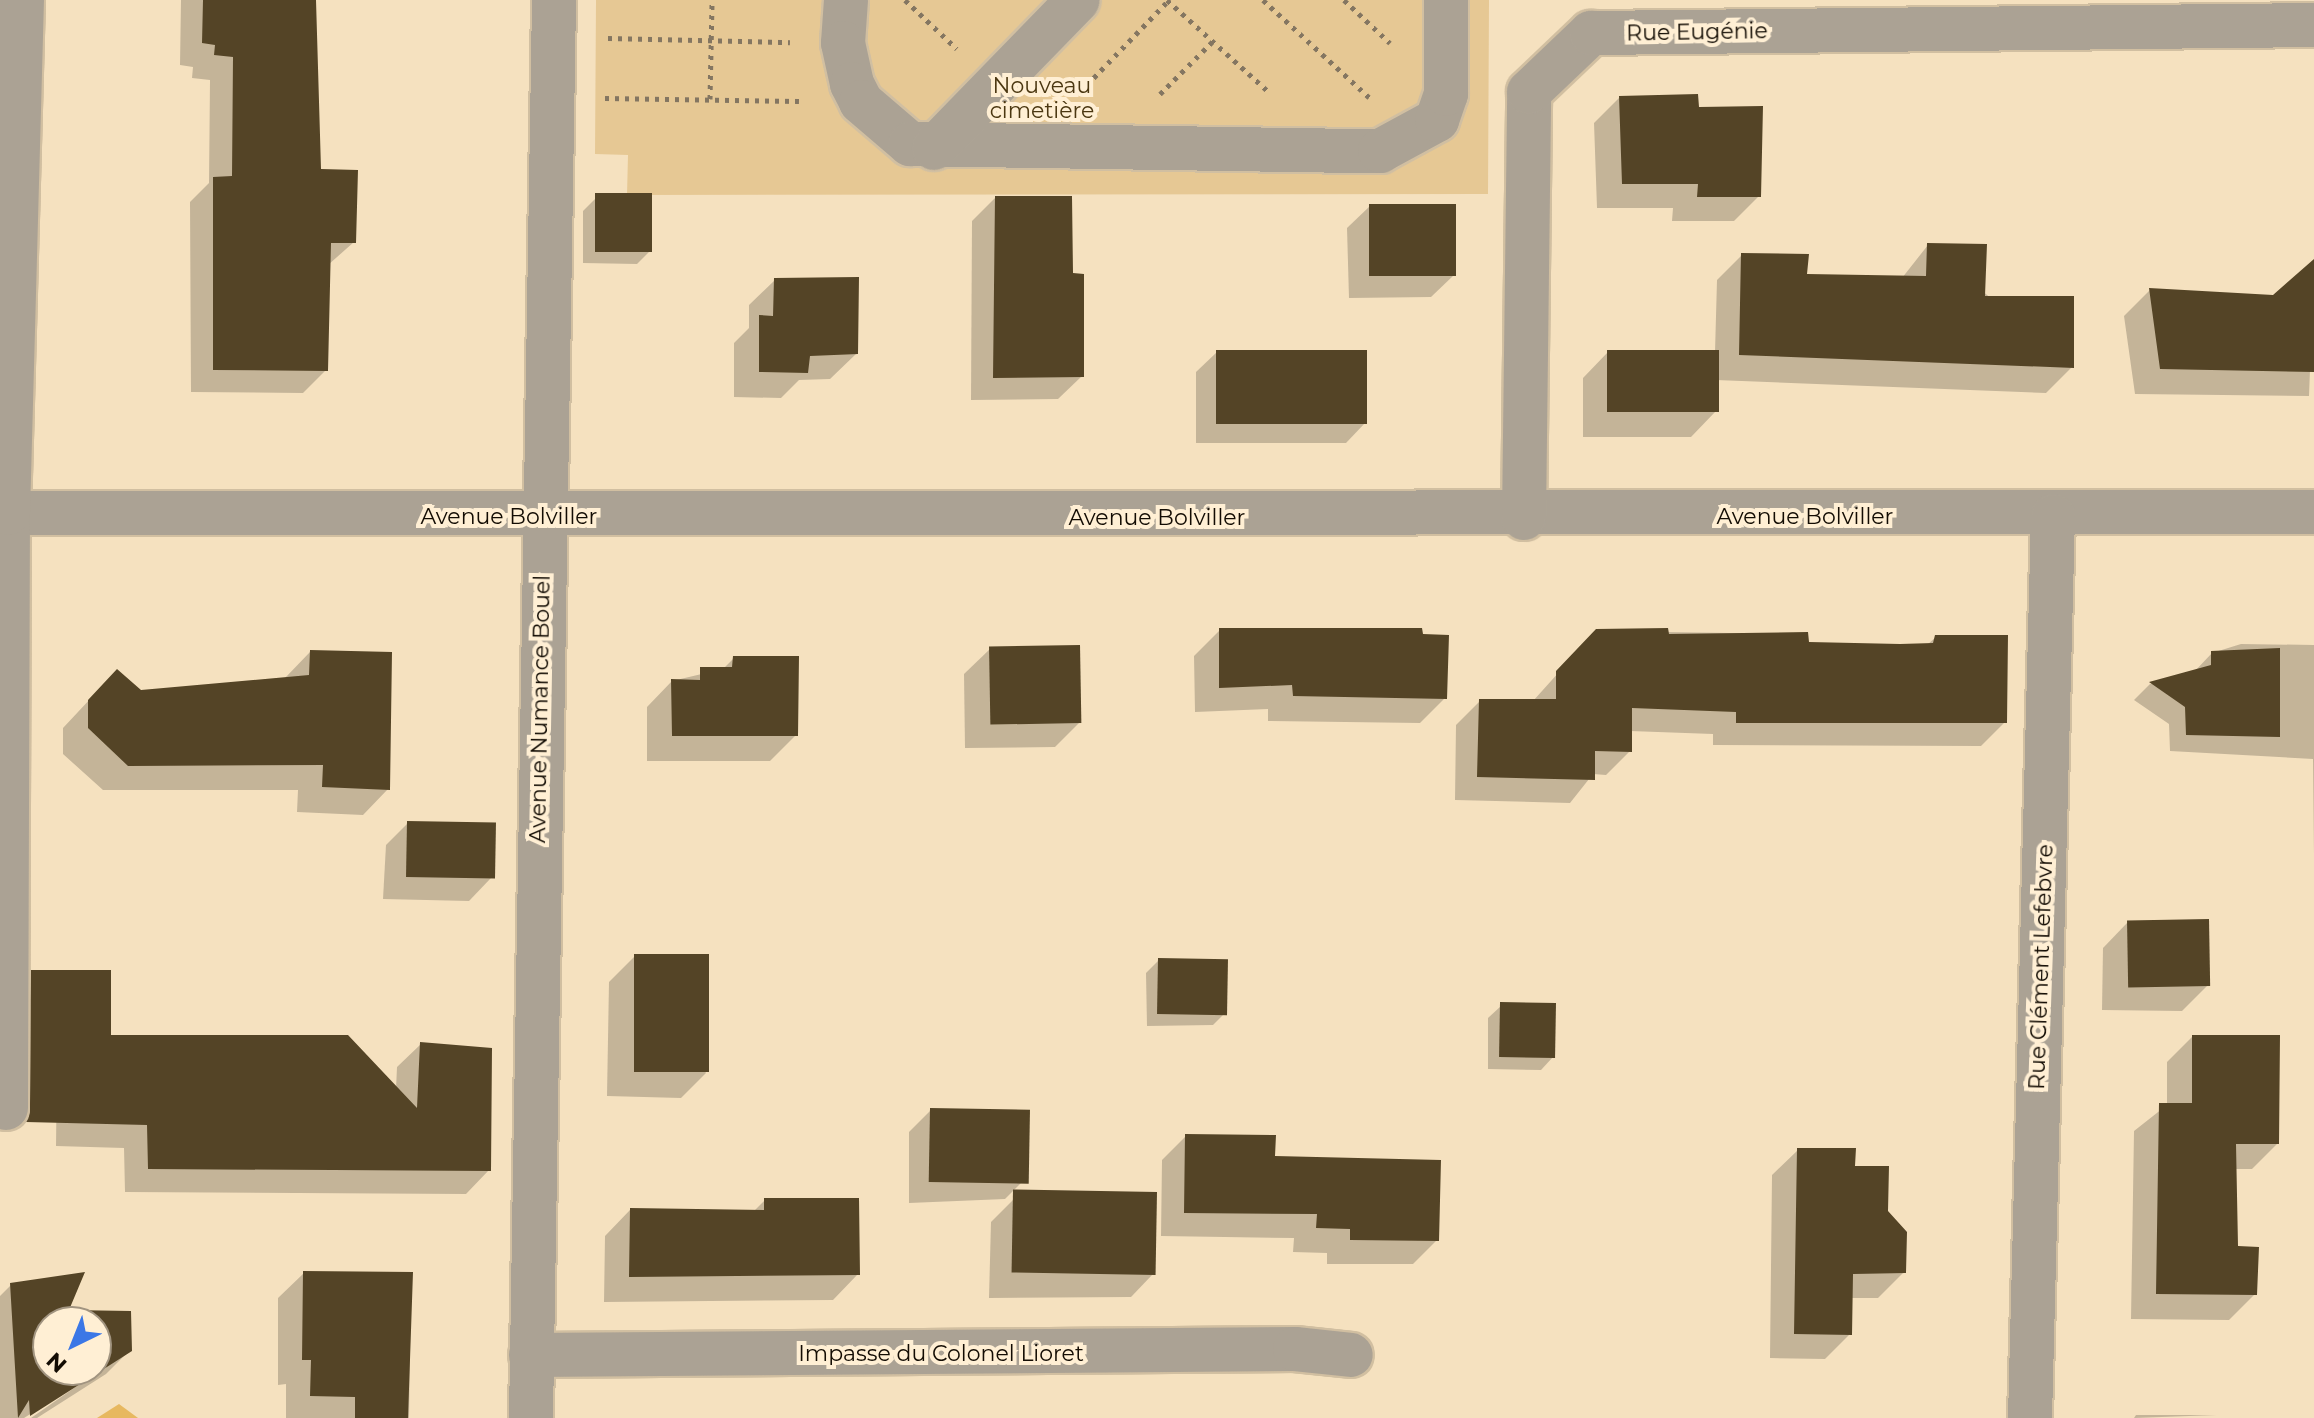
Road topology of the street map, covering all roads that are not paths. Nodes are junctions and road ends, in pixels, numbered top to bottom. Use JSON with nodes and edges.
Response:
{"nodes":[{"id":1,"x":22,"y":0,"type":"edge"},
{"id":2,"x":554,"y":0,"type":"edge"},
{"id":3,"x":846,"y":0,"type":"edge"},
{"id":4,"x":1078,"y":0,"type":"edge"},
{"id":5,"x":1446,"y":0,"type":"edge"},
{"id":6,"x":2314,"y":25,"type":"edge"},
{"id":7,"x":934,"y":148,"type":"junction"},
{"id":8,"x":2314,"y":512,"type":"edge"},
{"id":9,"x":4,"y":513,"type":"edge"},
{"id":10,"x":2053,"y":516,"type":"junction"},
{"id":11,"x":542,"y":518,"type":"junction"},
{"id":12,"x":1524,"y":518,"type":"junction"},
{"id":13,"x":6,"y":1108,"type":"dead end"},
{"id":14,"x":531,"y":1355,"type":"junction"},
{"id":15,"x":1351,"y":1355,"type":"dead end"},
{"id":16,"x":531,"y":1418,"type":"edge"},
{"id":17,"x":2030,"y":1418,"type":"edge"}],
"edges":[{"from":1,"to":9,"type":"street"},
{"from":2,"to":11,"type":"street","name":"Avenue Numance Bouel"},
{"from":3,"to":7,"type":"street"},
{"from":4,"to":7,"type":"street"},
{"from":5,"to":7,"type":"street"},
{"from":6,"to":12,"type":"street","name":"Rue Eugénie"},
{"from":8,"to":10,"type":"street","name":"Avenue Bolviller"},
{"from":9,"to":11,"type":"street","name":"Avenue Bolviller"},
{"from":9,"to":13,"type":"street"},
{"from":10,"to":12,"type":"street","name":"Avenue Bolviller"},
{"from":10,"to":17,"type":"street","name":"Rue Clément Lefebvre"},
{"from":11,"to":12,"type":"street","name":"Avenue Bolviller"},
{"from":11,"to":14,"type":"street","name":"Avenue Numance Bouel"},
{"from":14,"to":15,"type":"street","name":"Impasse du Colonel Lioret"},
{"from":14,"to":16,"type":"street","name":"Avenue Numance Bouel"}]}
